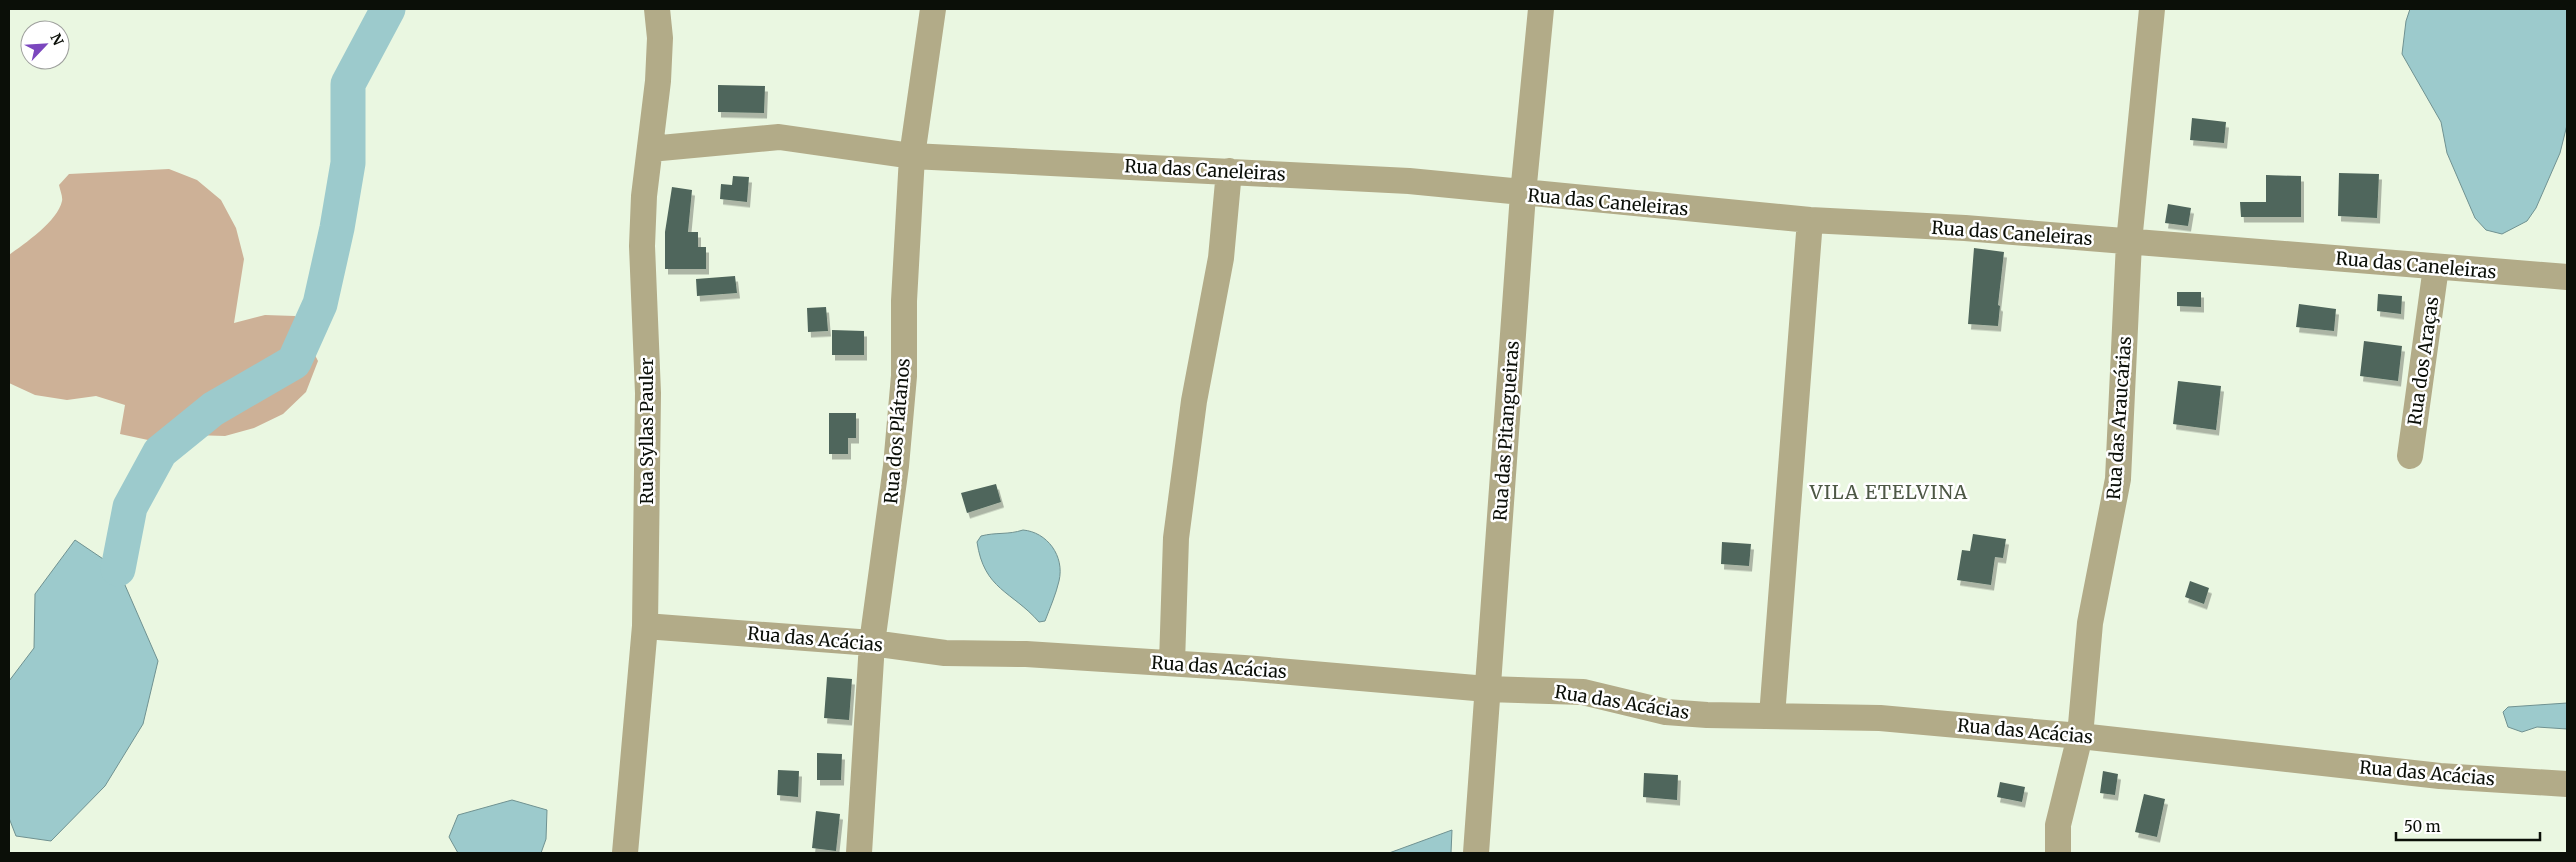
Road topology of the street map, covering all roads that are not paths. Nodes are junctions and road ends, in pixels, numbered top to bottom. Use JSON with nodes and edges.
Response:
{"nodes":[{"id":1,"x":657,"y":9,"type":"edge"},
{"id":2,"x":933,"y":9,"type":"edge"},
{"id":3,"x":1541,"y":9,"type":"edge"},
{"id":4,"x":2152,"y":9,"type":"edge"},
{"id":5,"x":650,"y":149,"type":"junction"},
{"id":6,"x":912,"y":156,"type":"junction"},
{"id":7,"x":1229,"y":171,"type":"junction"},
{"id":8,"x":1523,"y":194,"type":"junction"},
{"id":9,"x":1810,"y":220,"type":"junction"},
{"id":10,"x":2130,"y":242,"type":"junction"},
{"id":11,"x":2436,"y":267,"type":"junction"},
{"id":12,"x":2567,"y":277,"type":"edge"},
{"id":13,"x":2410,"y":456,"type":"dead end"},
{"id":14,"x":645,"y":626,"type":"junction"},
{"id":15,"x":872,"y":642,"type":"junction"},
{"id":16,"x":1172,"y":663,"type":"junction"},
{"id":17,"x":1488,"y":689,"type":"junction"},
{"id":18,"x":1772,"y":716,"type":"junction"},
{"id":19,"x":2080,"y":736,"type":"junction"},
{"id":20,"x":2567,"y":784,"type":"edge"},
{"id":21,"x":625,"y":853,"type":"edge"},
{"id":22,"x":860,"y":853,"type":"edge"},
{"id":23,"x":1476,"y":853,"type":"edge"},
{"id":24,"x":2058,"y":853,"type":"edge"}],
"edges":[{"from":1,"to":5,"type":"street","name":"Rua Syllas Pauler"},
{"from":2,"to":6,"type":"street","name":"Rua dos Plátanos"},
{"from":3,"to":8,"type":"street","name":"Rua das Pitangueiras"},
{"from":4,"to":10,"type":"street","name":"Rua das Araucárias"},
{"from":5,"to":6,"type":"street","name":"Rua das Caneleiras"},
{"from":5,"to":14,"type":"street","name":"Rua Syllas Pauler"},
{"from":6,"to":7,"type":"street","name":"Rua das Caneleiras"},
{"from":6,"to":15,"type":"street","name":"Rua dos Plátanos"},
{"from":7,"to":8,"type":"street","name":"Rua das Caneleiras"},
{"from":7,"to":16,"type":"street"},
{"from":8,"to":9,"type":"street","name":"Rua das Caneleiras"},
{"from":8,"to":17,"type":"street","name":"Rua das Pitangueiras"},
{"from":9,"to":10,"type":"street","name":"Rua das Caneleiras"},
{"from":9,"to":18,"type":"street"},
{"from":10,"to":11,"type":"street","name":"Rua das Caneleiras"},
{"from":10,"to":19,"type":"street","name":"Rua das Araucárias"},
{"from":11,"to":12,"type":"street","name":"Rua das Caneleiras"},
{"from":11,"to":13,"type":"street","name":"Rua dos Araças"},
{"from":14,"to":15,"type":"street","name":"Rua das Acácias"},
{"from":14,"to":21,"type":"street","name":"Rua Syllas Pauler"},
{"from":15,"to":16,"type":"street","name":"Rua das Acácias"},
{"from":15,"to":22,"type":"street","name":"Rua dos Plátanos"},
{"from":16,"to":17,"type":"street","name":"Rua das Acácias"},
{"from":17,"to":18,"type":"street","name":"Rua das Acácias"},
{"from":17,"to":23,"type":"street","name":"Rua das Pitangueiras"},
{"from":18,"to":19,"type":"street","name":"Rua das Acácias"},
{"from":19,"to":20,"type":"street","name":"Rua das Acácias"},
{"from":19,"to":24,"type":"street","name":"Rua das Araucárias"}]}
